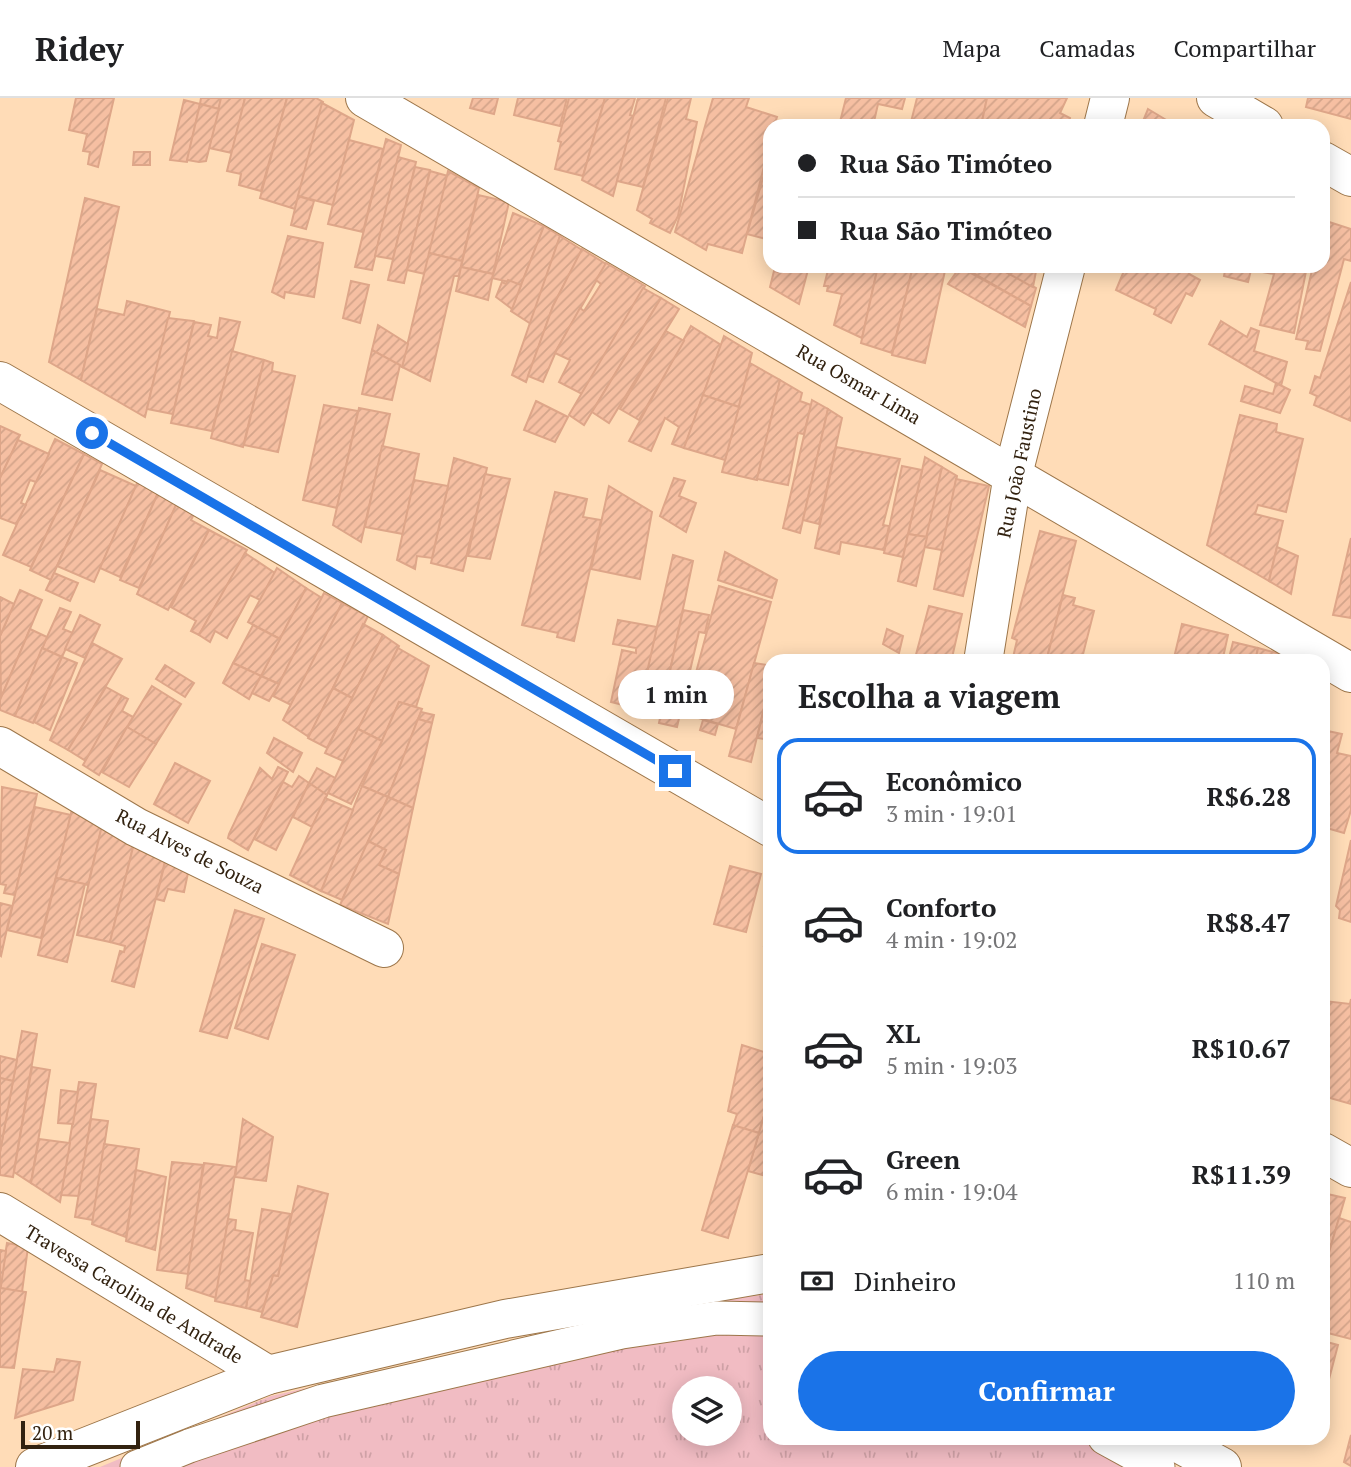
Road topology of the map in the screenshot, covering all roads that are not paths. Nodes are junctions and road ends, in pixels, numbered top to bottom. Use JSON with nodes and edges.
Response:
{"nodes":[{"id":1,"x":365,"y":98,"type":"edge"},
{"id":2,"x":1110,"y":98,"type":"edge"},
{"id":3,"x":1216,"y":98,"type":"edge"},
{"id":4,"x":1104,"y":119,"type":"edge"},
{"id":5,"x":1252,"y":119,"type":"edge"},
{"id":6,"x":1330,"y":165,"type":"edge"},
{"id":7,"x":1351,"y":177,"type":"edge"},
{"id":8,"x":1064,"y":273,"type":"edge"},
{"id":9,"x":0,"y":380,"type":"edge"},
{"id":10,"x":1013,"y":474,"type":"junction"},
{"id":11,"x":984,"y":654,"type":"edge"},
{"id":12,"x":1319,"y":654,"type":"edge"},
{"id":13,"x":1330,"y":661,"type":"edge"},
{"id":14,"x":1351,"y":673,"type":"edge"},
{"id":15,"x":0,"y":746,"type":"edge"},
{"id":16,"x":763,"y":823,"type":"edge"},
{"id":17,"x":384,"y":948,"type":"dead end"},
{"id":18,"x":1330,"y":1156,"type":"edge"},
{"id":19,"x":1351,"y":1168,"type":"edge"},
{"id":20,"x":0,"y":1212,"type":"edge"},
{"id":21,"x":763,"y":1274,"type":"edge"},
{"id":22,"x":763,"y":1318,"type":"edge"},
{"id":23,"x":268,"y":1375,"type":"junction"},
{"id":24,"x":1118,"y":1445,"type":"edge"},
{"id":25,"x":1182,"y":1445,"type":"edge"},
{"id":26,"x":35,"y":1467,"type":"edge"},
{"id":27,"x":137,"y":1467,"type":"edge"},
{"id":28,"x":1158,"y":1467,"type":"edge"},
{"id":29,"x":1222,"y":1467,"type":"edge"}],
"edges":[{"from":1,"to":10,"type":"street","name":"Rua Osmar Lima"},
{"from":2,"to":4,"type":"street"},
{"from":3,"to":5,"type":"street"},
{"from":6,"to":7,"type":"street"},
{"from":8,"to":10,"type":"street","name":"Rua João Faustino"},
{"from":9,"to":16,"type":"street"},
{"from":10,"to":11,"type":"street","name":"Rua João Faustino"},
{"from":10,"to":12,"type":"street","name":"Rua Osmar Lima"},
{"from":13,"to":14,"type":"street","name":"Rua Osmar Lima"},
{"from":15,"to":17,"type":"street","name":"Rua Alves de Souza"},
{"from":18,"to":19,"type":"street"},
{"from":20,"to":23,"type":"street","name":"Travessa Carolina de Andrade"},
{"from":21,"to":23,"type":"street"},
{"from":22,"to":27,"type":"street"},
{"from":23,"to":26,"type":"street"},
{"from":24,"to":28,"type":"street"},
{"from":25,"to":29,"type":"street"}]}
